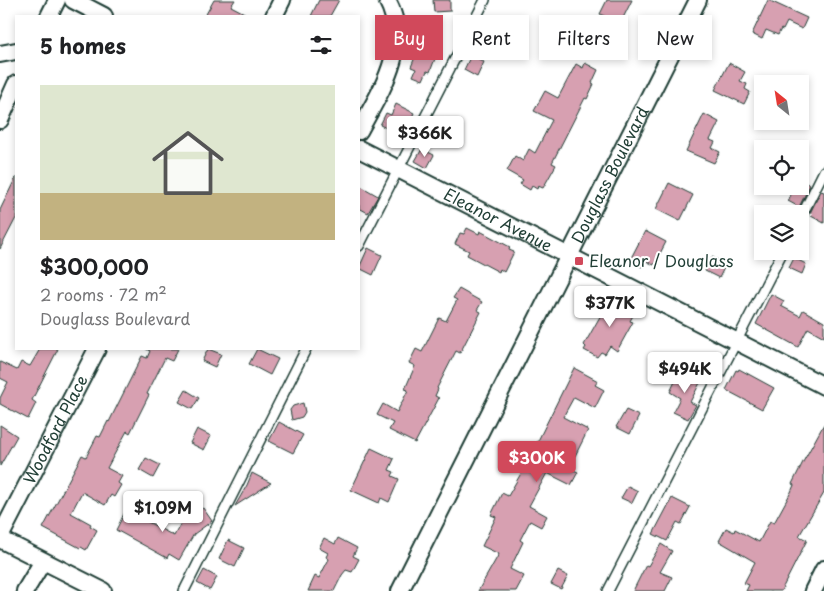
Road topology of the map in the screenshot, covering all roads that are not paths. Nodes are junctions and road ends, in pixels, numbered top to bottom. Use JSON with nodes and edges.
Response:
{"nodes":[{"id":1,"x":56,"y":0,"type":"edge"},
{"id":2,"x":73,"y":0,"type":"edge"},
{"id":3,"x":282,"y":0,"type":"edge"},
{"id":4,"x":387,"y":0,"type":"edge"},
{"id":5,"x":485,"y":0,"type":"edge"},
{"id":6,"x":698,"y":0,"type":"edge"},
{"id":7,"x":49,"y":15,"type":"edge"},
{"id":8,"x":102,"y":15,"type":"edge"},
{"id":9,"x":274,"y":15,"type":"edge"},
{"id":10,"x":15,"y":51,"type":"edge"},
{"id":11,"x":0,"y":54,"type":"edge"},
{"id":12,"x":15,"y":86,"type":"edge"},
{"id":13,"x":0,"y":120,"type":"edge"},
{"id":14,"x":360,"y":129,"type":"edge"},
{"id":15,"x":360,"y":150,"type":"edge"},
{"id":16,"x":397,"y":169,"type":"junction"},
{"id":17,"x":824,"y":171,"type":"edge"},
{"id":18,"x":807,"y":205,"type":"edge"},
{"id":19,"x":360,"y":244,"type":"edge"},
{"id":20,"x":569,"y":256,"type":"junction"},
{"id":21,"x":779,"y":260,"type":"edge"},
{"id":22,"x":737,"y":343,"type":"junction"},
{"id":23,"x":97,"y":350,"type":"edge"},
{"id":24,"x":305,"y":350,"type":"edge"},
{"id":25,"x":824,"y":386,"type":"edge"},
{"id":26,"x":0,"y":538,"type":"edge"},
{"id":27,"x":42,"y":561,"type":"junction"},
{"id":28,"x":824,"y":569,"type":"edge"},
{"id":29,"x":25,"y":591,"type":"edge"},
{"id":30,"x":103,"y":591,"type":"edge"},
{"id":31,"x":184,"y":591,"type":"edge"},
{"id":32,"x":400,"y":591,"type":"edge"},
{"id":33,"x":608,"y":591,"type":"edge"},
{"id":34,"x":813,"y":591,"type":"edge"}],
"edges":[{"from":1,"to":7,"type":"street"},
{"from":2,"to":8,"type":"street"},
{"from":3,"to":9,"type":"street"},
{"from":4,"to":14,"type":"street"},
{"from":5,"to":16,"type":"lane"},
{"from":6,"to":20,"type":"street","name":"Douglass Boulevard"},
{"from":10,"to":11,"type":"street"},
{"from":12,"to":13,"type":"street"},
{"from":15,"to":16,"type":"street","name":"Eleanor Avenue"},
{"from":16,"to":19,"type":"lane"},
{"from":16,"to":20,"type":"street","name":"Eleanor Avenue"},
{"from":17,"to":18,"type":"lane"},
{"from":20,"to":22,"type":"street","name":"Eleanor Avenue"},
{"from":20,"to":32,"type":"street","name":"Douglass Boulevard"},
{"from":21,"to":22,"type":"lane"},
{"from":22,"to":25,"type":"street","name":"Eleanor Avenue"},
{"from":22,"to":33,"type":"lane"},
{"from":23,"to":26,"type":"street","name":"Woodford Place"},
{"from":24,"to":31,"type":"lane"},
{"from":26,"to":27,"type":"street"},
{"from":27,"to":29,"type":"street"},
{"from":27,"to":30,"type":"street"},
{"from":28,"to":34,"type":"street"}]}
